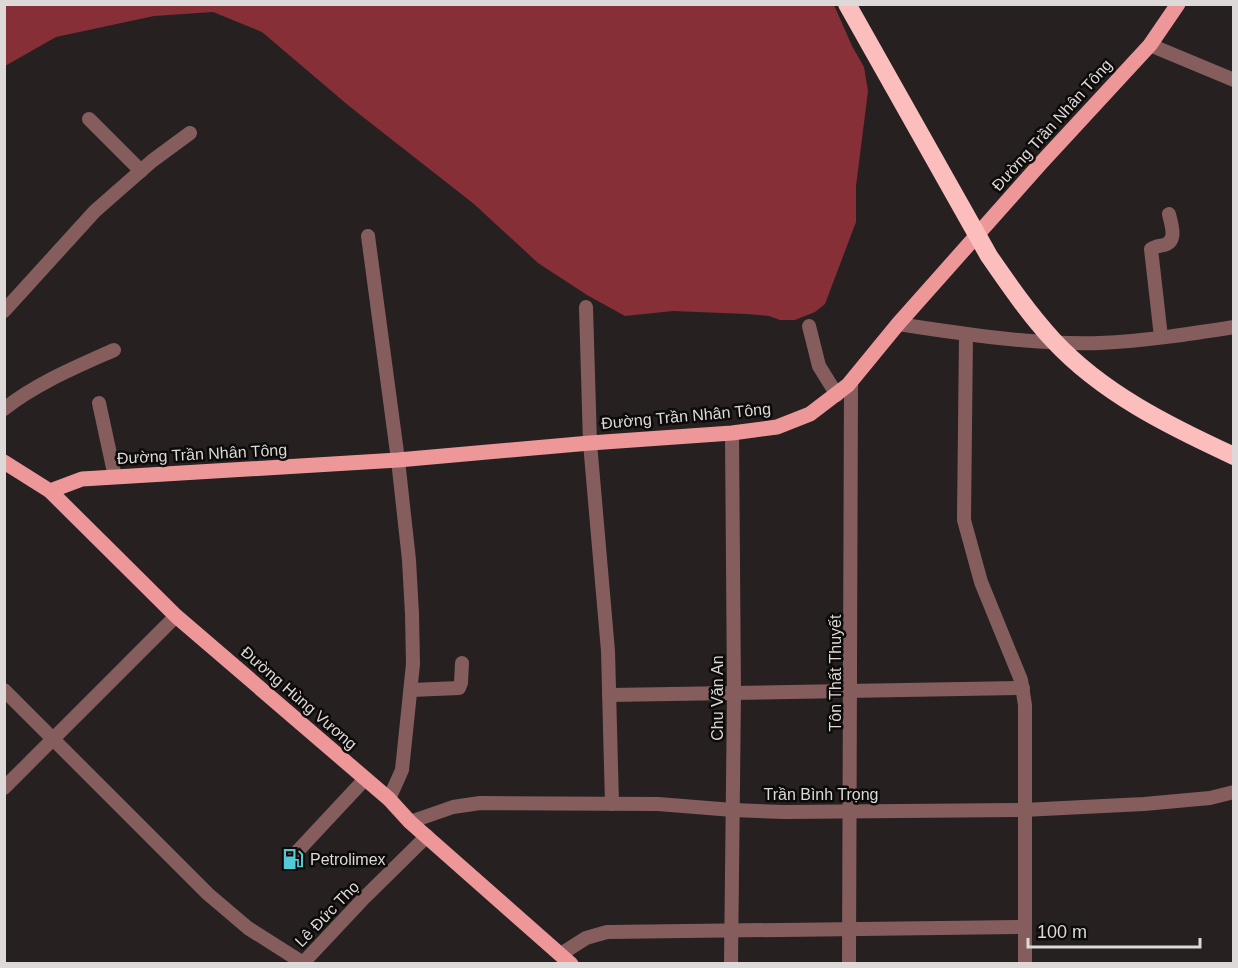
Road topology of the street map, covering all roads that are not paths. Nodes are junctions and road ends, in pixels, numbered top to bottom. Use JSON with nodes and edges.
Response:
{"nodes":[{"id":1,"x":847,"y":4,"type":"edge"},
{"id":2,"x":1178,"y":4,"type":"edge"},
{"id":3,"x":1150,"y":45,"type":"junction"},
{"id":4,"x":1233,"y":80,"type":"edge"},
{"id":5,"x":89,"y":119,"type":"dead end"},
{"id":6,"x":190,"y":133,"type":"dead end"},
{"id":7,"x":141,"y":171,"type":"junction"},
{"id":8,"x":1169,"y":214,"type":"dead end"},
{"id":9,"x":977,"y":235,"type":"junction"},
{"id":10,"x":368,"y":236,"type":"dead end"},
{"id":11,"x":586,"y":307,"type":"dead end"},
{"id":12,"x":4,"y":311,"type":"edge"},
{"id":13,"x":898,"y":324,"type":"junction"},
{"id":14,"x":809,"y":326,"type":"dead end"},
{"id":15,"x":1233,"y":327,"type":"edge"},
{"id":16,"x":966,"y":334,"type":"junction"},
{"id":17,"x":1161,"y":337,"type":"junction"},
{"id":18,"x":1054,"y":341,"type":"junction"},
{"id":19,"x":114,"y":350,"type":"dead end"},
{"id":20,"x":851,"y":382,"type":"junction"},
{"id":21,"x":837,"y":395,"type":"junction"},
{"id":22,"x":99,"y":404,"type":"dead end"},
{"id":23,"x":4,"y":409,"type":"edge"},
{"id":24,"x":732,"y":433,"type":"junction"},
{"id":25,"x":590,"y":443,"type":"junction"},
{"id":26,"x":1233,"y":456,"type":"edge"},
{"id":27,"x":398,"y":460,"type":"junction"},
{"id":28,"x":6,"y":465,"type":"edge"},
{"id":29,"x":115,"y":477,"type":"junction"},
{"id":30,"x":50,"y":491,"type":"junction"},
{"id":31,"x":176,"y":616,"type":"junction"},
{"id":32,"x":462,"y":663,"type":"dead end"},
{"id":33,"x":1023,"y":688,"type":"junction"},
{"id":34,"x":4,"y":690,"type":"edge"},
{"id":35,"x":411,"y":690,"type":"junction"},
{"id":36,"x":851,"y":690,"type":"junction"},
{"id":37,"x":734,"y":694,"type":"junction"},
{"id":38,"x":609,"y":695,"type":"junction"},
{"id":39,"x":54,"y":740,"type":"junction"},
{"id":40,"x":365,"y":779,"type":"junction"},
{"id":41,"x":4,"y":788,"type":"edge"},
{"id":42,"x":1233,"y":792,"type":"edge"},
{"id":43,"x":389,"y":799,"type":"junction"},
{"id":44,"x":612,"y":804,"type":"junction"},
{"id":45,"x":733,"y":810,"type":"junction"},
{"id":46,"x":1023,"y":810,"type":"junction"},
{"id":47,"x":850,"y":811,"type":"junction"},
{"id":48,"x":410,"y":822,"type":"junction"},
{"id":49,"x":427,"y":836,"type":"junction"},
{"id":50,"x":294,"y":855,"type":"dead end"},
{"id":51,"x":1025,"y":927,"type":"junction"},
{"id":52,"x":850,"y":930,"type":"junction"},
{"id":53,"x":732,"y":932,"type":"junction"},
{"id":54,"x":566,"y":959,"type":"edge"},
{"id":55,"x":302,"y":963,"type":"edge"},
{"id":56,"x":731,"y":963,"type":"edge"},
{"id":57,"x":849,"y":963,"type":"edge"},
{"id":58,"x":1025,"y":963,"type":"edge"}],
"edges":[{"from":1,"to":9,"type":"highway"},
{"from":2,"to":3,"type":"main road","name":"Đường Trần Nhân Tông"},
{"from":3,"to":4,"type":"street"},
{"from":3,"to":9,"type":"main road","name":"Đường Trần Nhân Tông"},
{"from":5,"to":7,"type":"street"},
{"from":6,"to":7,"type":"street"},
{"from":7,"to":12,"type":"street"},
{"from":8,"to":17,"type":"street"},
{"from":9,"to":13,"type":"main road","name":"Đường Trần Nhân Tông"},
{"from":9,"to":18,"type":"highway"},
{"from":10,"to":27,"type":"street"},
{"from":11,"to":25,"type":"street"},
{"from":13,"to":16,"type":"street"},
{"from":13,"to":20,"type":"main road","name":"Đường Trần Nhân Tông"},
{"from":14,"to":21,"type":"street"},
{"from":15,"to":17,"type":"street"},
{"from":16,"to":18,"type":"street"},
{"from":16,"to":33,"type":"street"},
{"from":17,"to":18,"type":"street"},
{"from":18,"to":26,"type":"highway"},
{"from":19,"to":23,"type":"street"},
{"from":20,"to":21,"type":"main road","name":"Đường Trần Nhân Tông"},
{"from":20,"to":36,"type":"street","name":"Tôn Thất Thuyết"},
{"from":21,"to":24,"type":"main road","name":"Đường Trần Nhân Tông"},
{"from":22,"to":29,"type":"street"},
{"from":24,"to":25,"type":"main road","name":"Đường Trần Nhân Tông"},
{"from":24,"to":37,"type":"street","name":"Chu Văn An"},
{"from":25,"to":27,"type":"main road","name":"Đường Trần Nhân Tông"},
{"from":25,"to":38,"type":"street"},
{"from":27,"to":29,"type":"main road","name":"Đường Trần Nhân Tông"},
{"from":27,"to":35,"type":"street"},
{"from":28,"to":30,"type":"main road","name":"Đường Hùng Vương"},
{"from":29,"to":30,"type":"main road","name":"Đường Trần Nhân Tông"},
{"from":30,"to":31,"type":"main road","name":"Đường Hùng Vương"},
{"from":31,"to":39,"type":"street"},
{"from":31,"to":40,"type":"main road","name":"Đường Hùng Vương"},
{"from":32,"to":35,"type":"street"},
{"from":33,"to":36,"type":"street"},
{"from":33,"to":46,"type":"street"},
{"from":34,"to":39,"type":"street"},
{"from":35,"to":43,"type":"street"},
{"from":36,"to":37,"type":"street"},
{"from":36,"to":47,"type":"street","name":"Tôn Thất Thuyết"},
{"from":37,"to":38,"type":"street"},
{"from":37,"to":45,"type":"street","name":"Chu Văn An"},
{"from":38,"to":44,"type":"street"},
{"from":39,"to":41,"type":"street"},
{"from":39,"to":55,"type":"street"},
{"from":40,"to":43,"type":"main road","name":"Đường Hùng Vương"},
{"from":40,"to":50,"type":"street"},
{"from":42,"to":46,"type":"street","name":"Trần Bình Trọng"},
{"from":43,"to":48,"type":"main road","name":"Đường Hùng Vương"},
{"from":44,"to":45,"type":"street","name":"Trần Bình Trọng"},
{"from":44,"to":48,"type":"street","name":"Trần Bình Trọng"},
{"from":45,"to":47,"type":"street","name":"Trần Bình Trọng"},
{"from":45,"to":53,"type":"street","name":"Chu Văn An"},
{"from":46,"to":47,"type":"street","name":"Trần Bình Trọng"},
{"from":46,"to":51,"type":"street"},
{"from":47,"to":52,"type":"street","name":"Tôn Thất Thuyết"},
{"from":48,"to":49,"type":"main road","name":"Đường Hùng Vương"},
{"from":49,"to":54,"type":"main road","name":"Đường Hùng Vương"},
{"from":49,"to":55,"type":"street","name":"Lê Đức Thọ"},
{"from":51,"to":52,"type":"street"},
{"from":51,"to":58,"type":"street"},
{"from":52,"to":53,"type":"street"},
{"from":52,"to":57,"type":"street","name":"Tôn Thất Thuyết"},
{"from":53,"to":54,"type":"street"},
{"from":53,"to":56,"type":"street","name":"Chu Văn An"}]}
